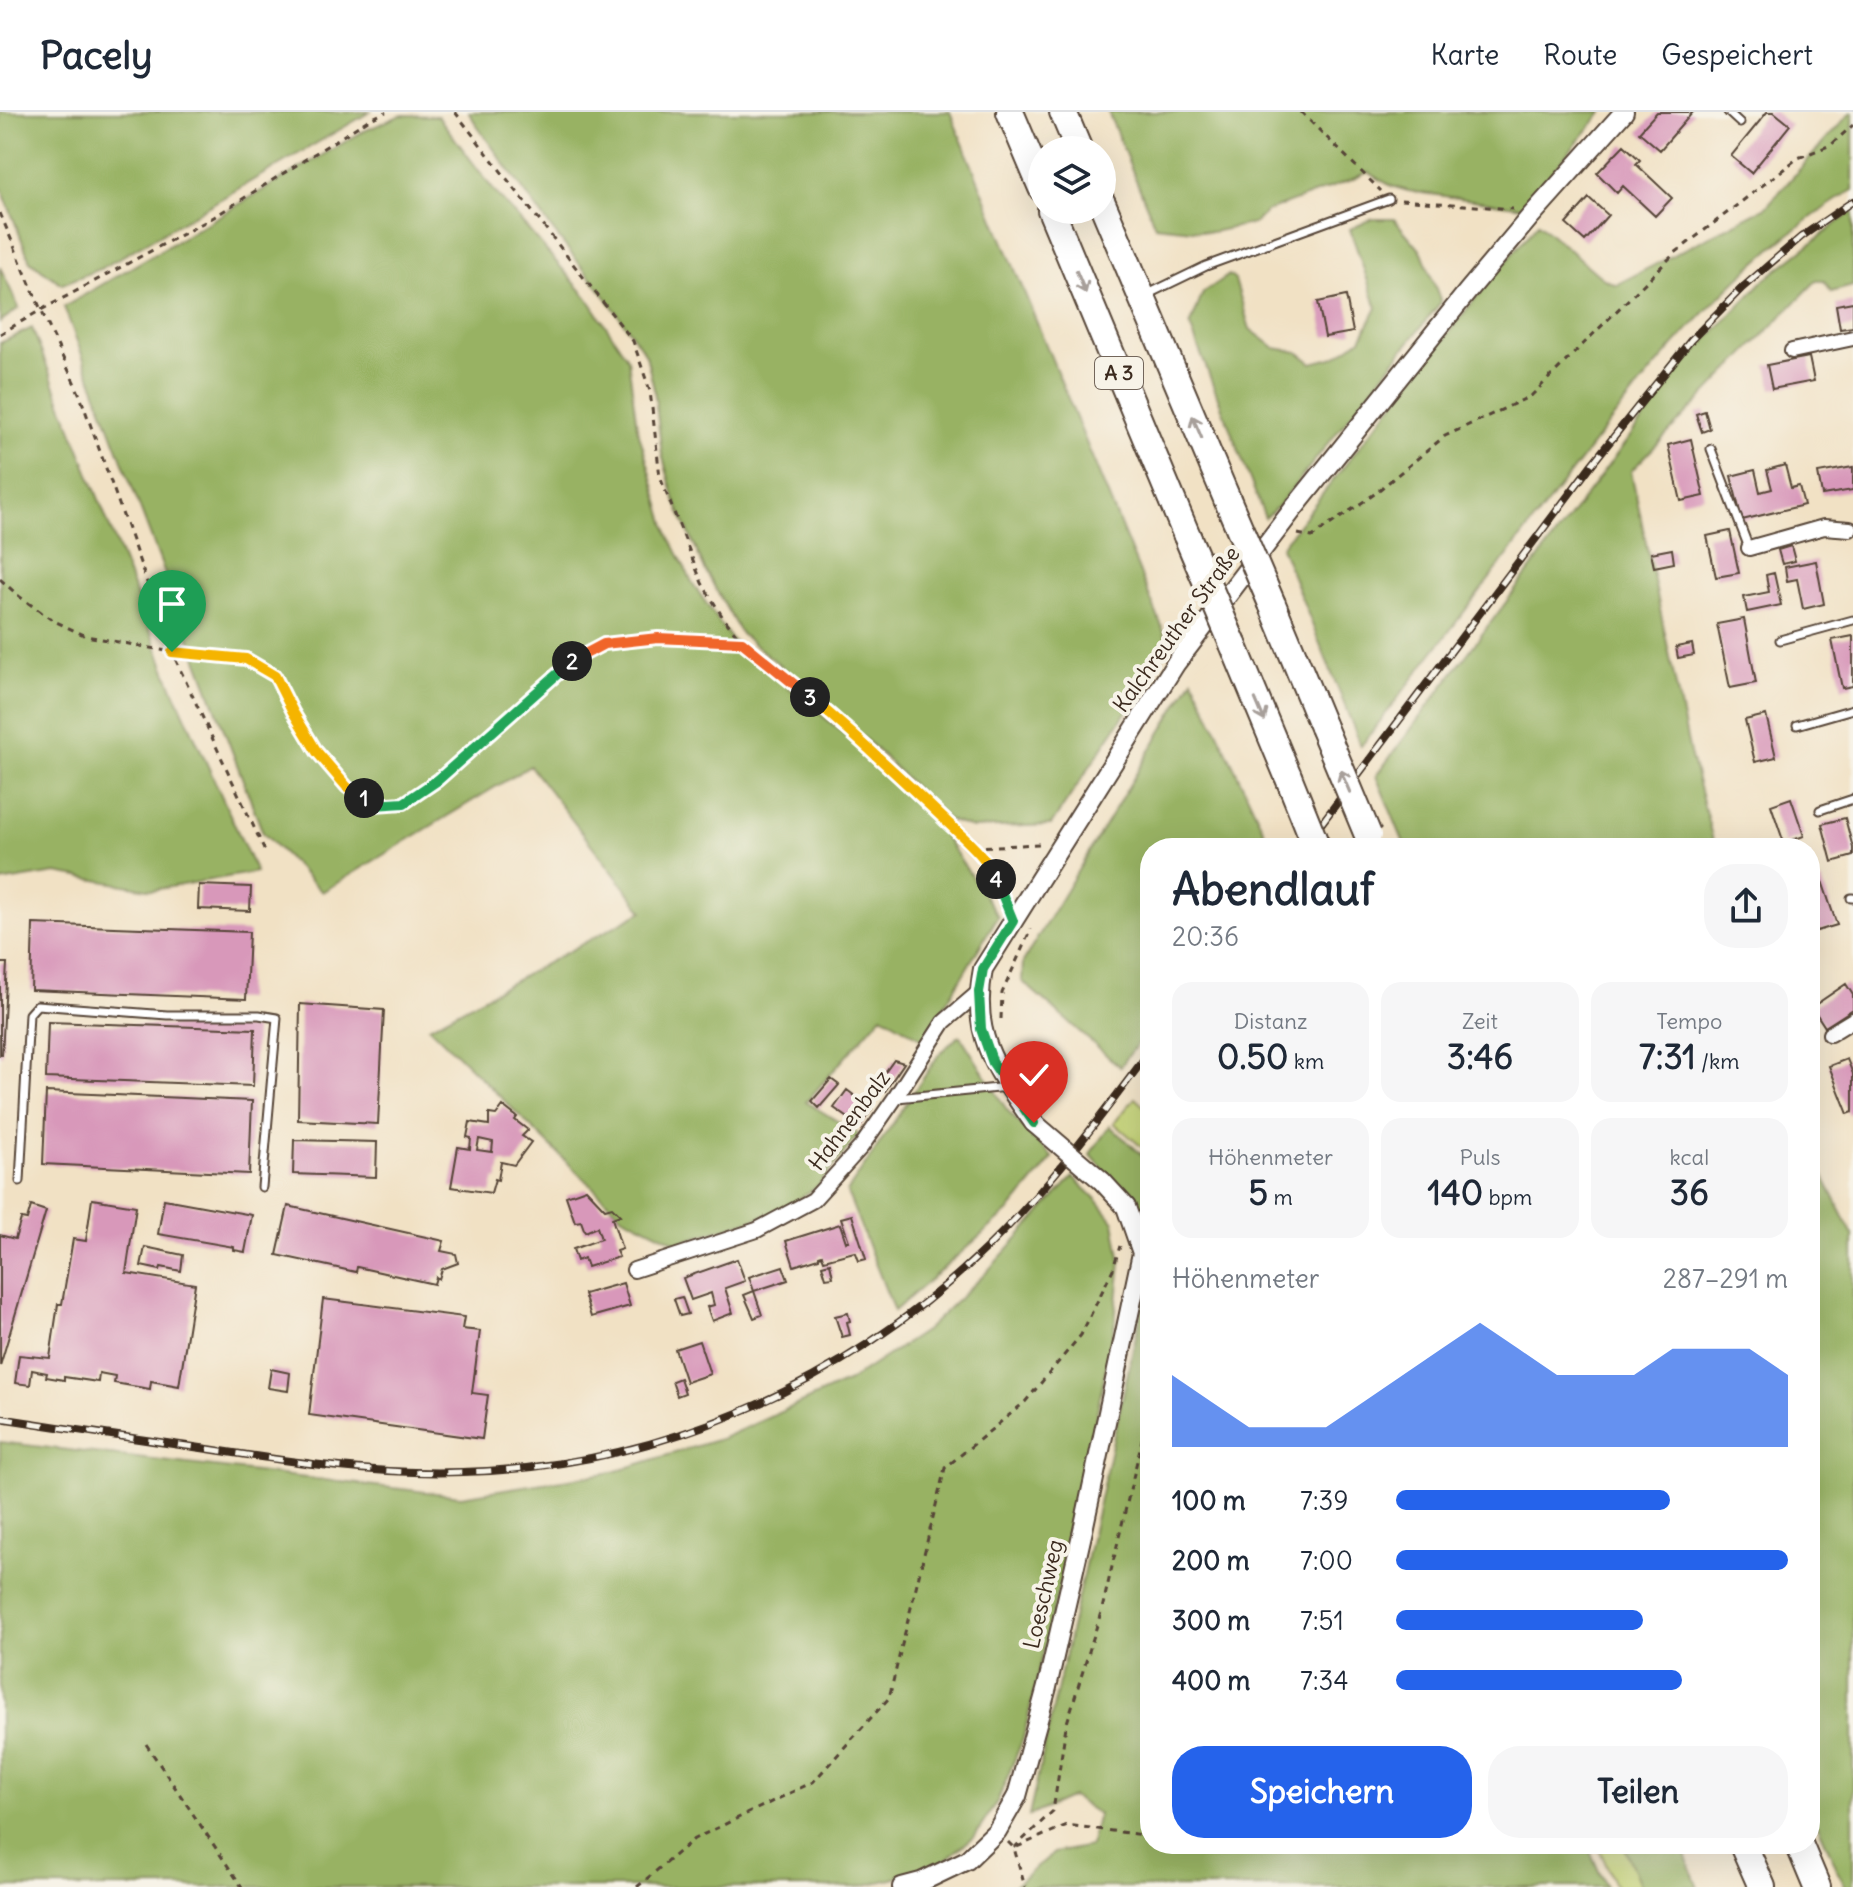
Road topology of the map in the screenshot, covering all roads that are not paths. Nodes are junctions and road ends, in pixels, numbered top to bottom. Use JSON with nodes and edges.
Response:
{"nodes":[{"id":1,"x":1010,"y":112,"type":"edge"},
{"id":2,"x":1063,"y":112,"type":"edge"},
{"id":3,"x":1624,"y":112,"type":"edge"},
{"id":4,"x":1728,"y":112,"type":"edge"},
{"id":5,"x":1740,"y":123,"type":"dead end"},
{"id":6,"x":1073,"y":136,"type":"edge"},
{"id":7,"x":1028,"y":155,"type":"edge"},
{"id":8,"x":1389,"y":199,"type":"road end"},
{"id":9,"x":1057,"y":224,"type":"edge"},
{"id":10,"x":1111,"y":224,"type":"edge"},
{"id":11,"x":1142,"y":297,"type":"junction"},
{"id":12,"x":1853,"y":338,"type":"edge"},
{"id":13,"x":1792,"y":351,"type":"dead end"},
{"id":14,"x":1711,"y":449,"type":"dead end"},
{"id":15,"x":1852,"y":533,"type":"edge"},
{"id":16,"x":1749,"y":548,"type":"joint"},
{"id":17,"x":1853,"y":620,"type":"edge"},
{"id":18,"x":1780,"y":640,"type":"dead end"},
{"id":19,"x":1853,"y":709,"type":"edge"},
{"id":20,"x":1797,"y":725,"type":"dead end"},
{"id":21,"x":1853,"y":799,"type":"edge"},
{"id":22,"x":1820,"y":810,"type":"dead end"},
{"id":23,"x":1313,"y":838,"type":"edge"},
{"id":24,"x":1369,"y":838,"type":"edge"},
{"id":25,"x":979,"y":992,"type":"junction"},
{"id":26,"x":1853,"y":1020,"type":"edge"},
{"id":27,"x":1830,"y":1034,"type":"dead end"},
{"id":28,"x":1008,"y":1087,"type":"junction"},
{"id":29,"x":895,"y":1098,"type":"junction"},
{"id":30,"x":20,"y":1181,"type":"dead end"},
{"id":31,"x":262,"y":1187,"type":"dead end"},
{"id":32,"x":1140,"y":1247,"type":"edge"},
{"id":33,"x":1140,"y":1262,"type":"edge"},
{"id":34,"x":634,"y":1270,"type":"dead end"},
{"id":35,"x":1747,"y":1854,"type":"edge"},
{"id":36,"x":1803,"y":1854,"type":"edge"},
{"id":37,"x":902,"y":1887,"type":"edge"},
{"id":38,"x":1762,"y":1887,"type":"edge"},
{"id":39,"x":1817,"y":1887,"type":"edge"}],
"edges":[{"from":1,"to":7,"type":"highway"},
{"from":2,"to":6,"type":"highway"},
{"from":3,"to":25,"type":"street","name":"Kalchreuther Straße"},
{"from":4,"to":5,"type":"lane"},
{"from":8,"to":11,"type":"lane"},
{"from":9,"to":23,"type":"highway","number":"A 3","one_way":true,"bridge":true},
{"from":10,"to":11,"type":"highway","number":"A 3"},
{"from":24,"to":11,"type":"highway","number":"A 3","one_way":true,"bridge":true},
{"from":12,"to":13,"type":"street"},
{"from":14,"to":16,"type":"lane"},
{"from":15,"to":16,"type":"street"},
{"from":17,"to":18,"type":"lane"},
{"from":19,"to":20,"type":"lane"},
{"from":21,"to":22,"type":"lane"},
{"from":25,"to":28,"type":"street","name":"Kalchreuther Straße"},
{"from":25,"to":29,"type":"street","name":"Hahnenbalz"},
{"from":26,"to":27,"type":"street"},
{"from":28,"to":29,"type":"lane"},
{"from":28,"to":32,"type":"street","name":"Kalchreuther Straße","bridge":true},
{"from":29,"to":34,"type":"street","name":"Hahnenbalz"},
{"from":30,"to":31,"type":"lane"},
{"from":33,"to":37,"type":"street","name":"Loeschweg"},
{"from":35,"to":38,"type":"highway"},
{"from":36,"to":39,"type":"highway"}]}
